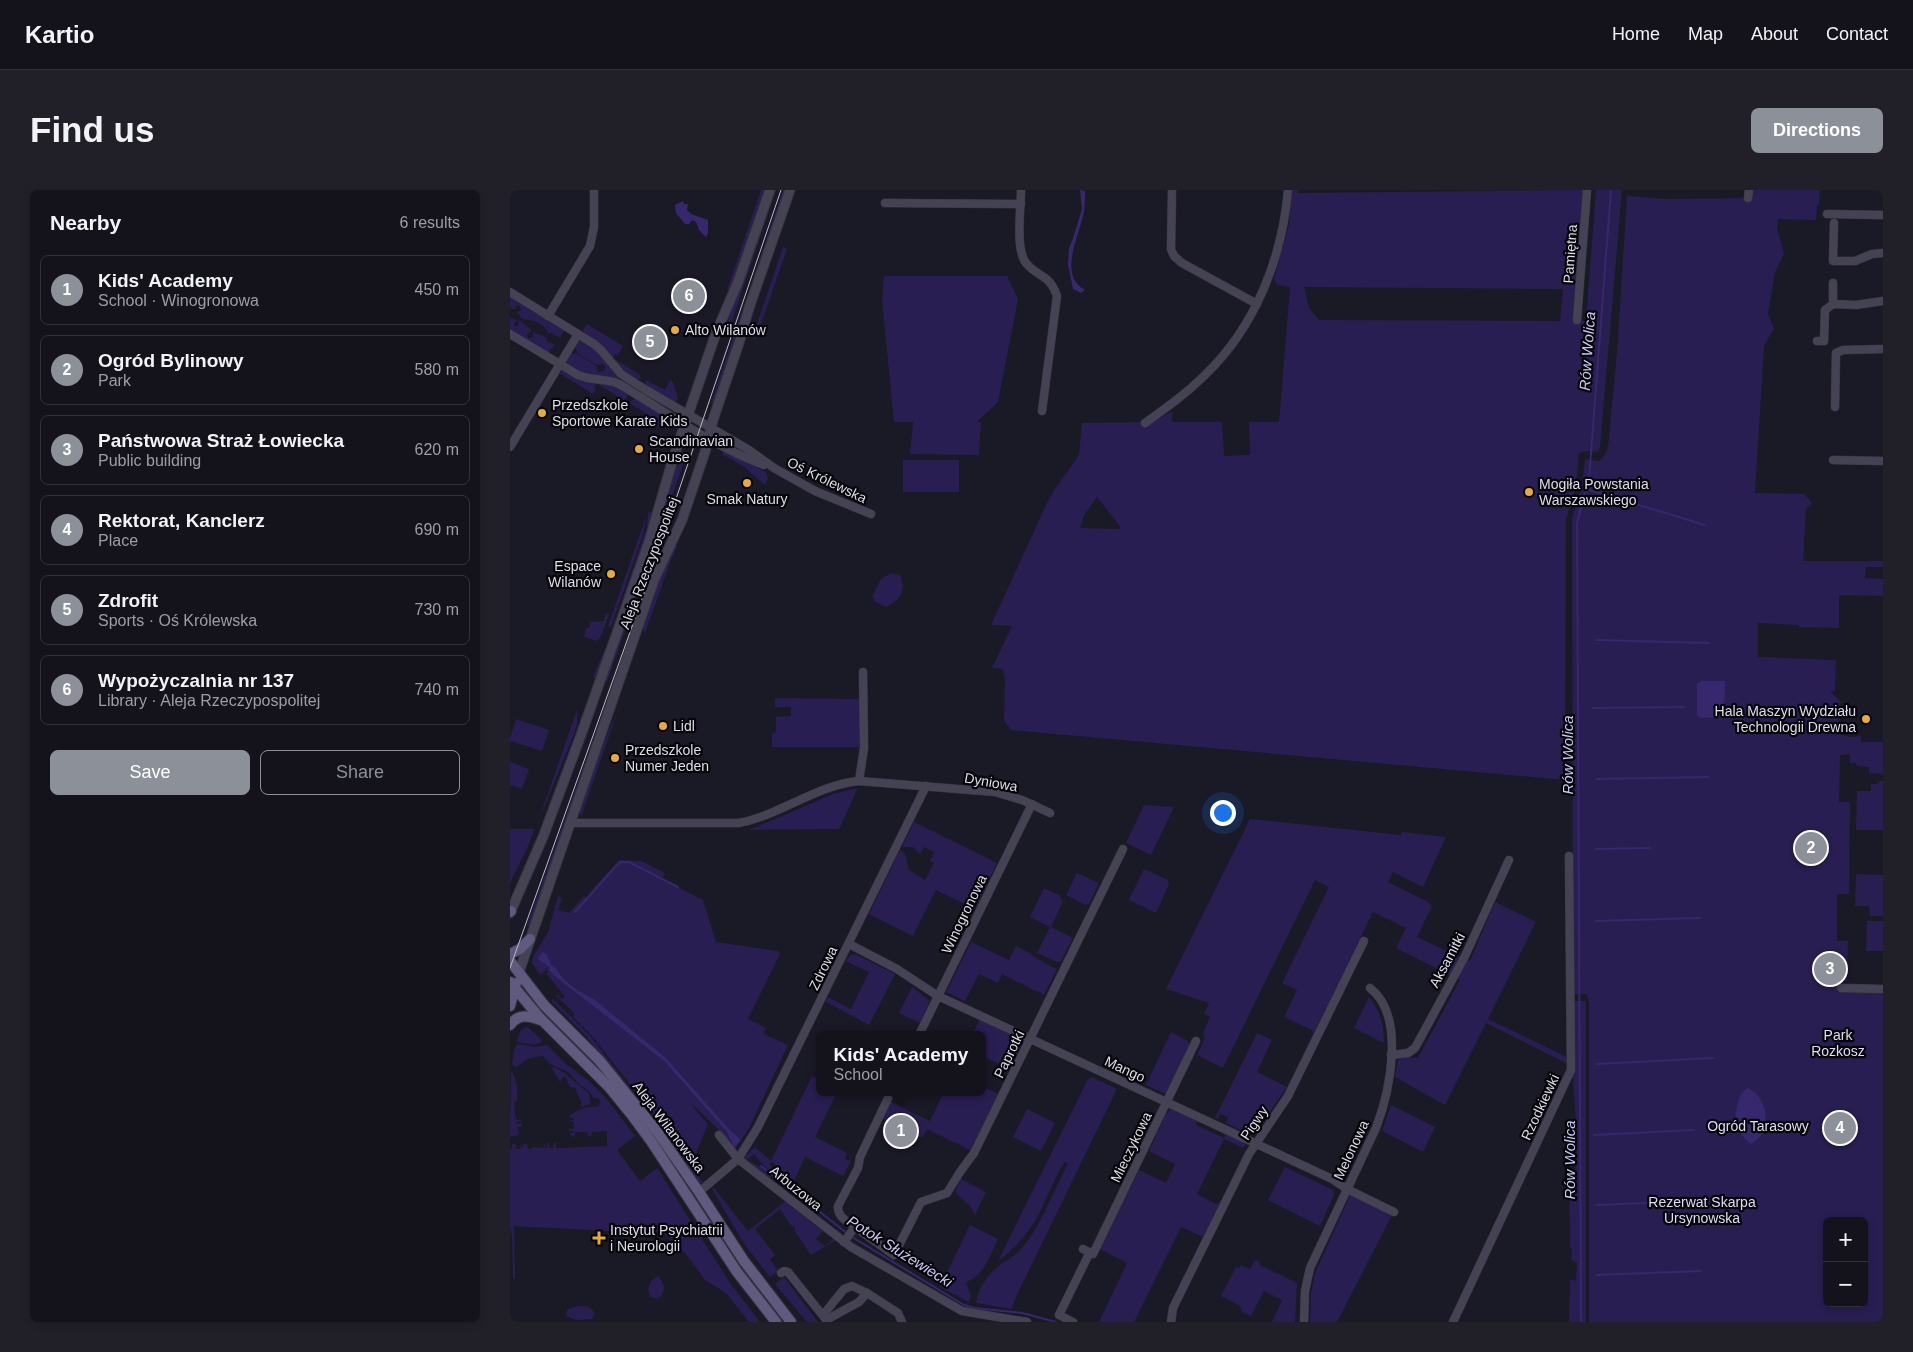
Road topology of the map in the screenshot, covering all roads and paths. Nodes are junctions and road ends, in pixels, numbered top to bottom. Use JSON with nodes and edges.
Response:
{"nodes":[{"id":1,"x":594,"y":190,"type":"edge"},
{"id":2,"x":770,"y":190,"type":"edge"},
{"id":3,"x":790,"y":190,"type":"edge"},
{"id":4,"x":1021,"y":190,"type":"edge"},
{"id":5,"x":1172,"y":190,"type":"edge"},
{"id":6,"x":1288,"y":190,"type":"edge"},
{"id":7,"x":1587,"y":190,"type":"edge"},
{"id":8,"x":885,"y":203,"type":"dead end"},
{"id":9,"x":1021,"y":204,"type":"junction"},
{"id":10,"x":1827,"y":214,"type":"dead end"},
{"id":11,"x":1883,"y":215,"type":"edge"},
{"id":12,"x":1834,"y":223,"type":"dead end"},
{"id":13,"x":1883,"y":253,"type":"edge"},
{"id":14,"x":1833,"y":283,"type":"dead end"},
{"id":15,"x":510,"y":292,"type":"edge"},
{"id":16,"x":1883,"y":302,"type":"edge"},
{"id":17,"x":1257,"y":304,"type":"junction"},
{"id":18,"x":1833,"y":304,"type":"junction"},
{"id":19,"x":548,"y":316,"type":"junction"},
{"id":20,"x":1578,"y":320,"type":"dead end"},
{"id":21,"x":510,"y":334,"type":"edge"},
{"id":22,"x":578,"y":334,"type":"junction"},
{"id":23,"x":1817,"y":341,"type":"dead end"},
{"id":24,"x":1883,"y":349,"type":"edge"},
{"id":25,"x":560,"y":364,"type":"junction"},
{"id":26,"x":1836,"y":407,"type":"dead end"},
{"id":27,"x":1042,"y":411,"type":"dead end"},
{"id":28,"x":686,"y":420,"type":"junction"},
{"id":29,"x":1145,"y":423,"type":"dead end"},
{"id":30,"x":710,"y":433,"type":"junction"},
{"id":31,"x":510,"y":447,"type":"edge"},
{"id":32,"x":1833,"y":460,"type":"dead end"},
{"id":33,"x":1883,"y":461,"type":"edge"},
{"id":34,"x":871,"y":514,"type":"dead end"},
{"id":35,"x":863,"y":672,"type":"dead end"},
{"id":36,"x":859,"y":781,"type":"junction"},
{"id":37,"x":926,"y":786,"type":"junction"},
{"id":38,"x":1032,"y":804,"type":"junction"},
{"id":39,"x":1050,"y":813,"type":"dead end"},
{"id":40,"x":570,"y":823,"type":"junction"},
{"id":41,"x":1123,"y":849,"type":"dead end"},
{"id":42,"x":1569,"y":856,"type":"dead end"},
{"id":43,"x":1509,"y":860,"type":"dead end"},
{"id":44,"x":510,"y":912,"type":"edge"},
{"id":45,"x":530,"y":939,"type":"junction"},
{"id":46,"x":1364,"y":941,"type":"dead end"},
{"id":47,"x":848,"y":944,"type":"junction"},
{"id":48,"x":510,"y":954,"type":"edge"},
{"id":49,"x":510,"y":961,"type":"edge"},
{"id":50,"x":519,"y":972,"type":"junction"},
{"id":51,"x":512,"y":984,"type":"edge"},
{"id":52,"x":1370,"y":988,"type":"dead end"},
{"id":53,"x":1841,"y":988,"type":"dead end"},
{"id":54,"x":1883,"y":989,"type":"edge"},
{"id":55,"x":938,"y":996,"type":"junction"},
{"id":56,"x":510,"y":1006,"type":"edge"},
{"id":57,"x":544,"y":1022,"type":"junction"},
{"id":58,"x":510,"y":1025,"type":"edge"},
{"id":59,"x":921,"y":1031,"type":"edge"},
{"id":60,"x":1031,"y":1038,"type":"junction"},
{"id":61,"x":1196,"y":1041,"type":"dead end"},
{"id":62,"x":1391,"y":1055,"type":"junction"},
{"id":63,"x":889,"y":1096,"type":"edge"},
{"id":64,"x":1167,"y":1102,"type":"junction"},
{"id":65,"x":720,"y":1135,"type":"dead end"},
{"id":66,"x":1255,"y":1143,"type":"junction"},
{"id":67,"x":738,"y":1159,"type":"junction"},
{"id":68,"x":1347,"y":1189,"type":"junction"},
{"id":69,"x":700,"y":1192,"type":"junction"},
{"id":70,"x":1394,"y":1212,"type":"dead end"},
{"id":71,"x":853,"y":1230,"type":"junction"},
{"id":72,"x":845,"y":1241,"type":"junction"},
{"id":73,"x":1083,"y":1248,"type":"dead end"},
{"id":74,"x":1088,"y":1256,"type":"dead end"},
{"id":75,"x":781,"y":1274,"type":"dead end"},
{"id":76,"x":867,"y":1293,"type":"junction"},
{"id":77,"x":826,"y":1319,"type":"edge"},
{"id":78,"x":776,"y":1322,"type":"edge"},
{"id":79,"x":791,"y":1322,"type":"edge"},
{"id":80,"x":902,"y":1322,"type":"edge"},
{"id":81,"x":1027,"y":1322,"type":"edge"},
{"id":82,"x":1073,"y":1322,"type":"edge"},
{"id":83,"x":1171,"y":1322,"type":"edge"},
{"id":84,"x":1304,"y":1322,"type":"edge"},
{"id":85,"x":1453,"y":1322,"type":"edge"}],
"edges":[{"from":1,"to":19,"type":"street"},
{"from":2,"to":28,"type":"street","name":"Aleja Rzeczypospolitej"},
{"from":3,"to":30,"type":"street","name":"Aleja Rzeczypospolitej"},
{"from":4,"to":9,"type":"street"},
{"from":5,"to":17,"type":"street"},
{"from":6,"to":17,"type":"street"},
{"from":7,"to":20,"type":"street","name":"Pamiętna"},
{"from":8,"to":9,"type":"street"},
{"from":9,"to":27,"type":"street"},
{"from":10,"to":11,"type":"street"},
{"from":12,"to":13,"type":"street"},
{"from":14,"to":18,"type":"street"},
{"from":15,"to":19,"type":"street","name":"Oś Królewska"},
{"from":16,"to":18,"type":"street"},
{"from":17,"to":29,"type":"street"},
{"from":18,"to":23,"type":"street"},
{"from":19,"to":22,"type":"street","name":"Oś Królewska"},
{"from":21,"to":25,"type":"street","name":"Oś Królewska"},
{"from":22,"to":25,"type":"street"},
{"from":22,"to":28,"type":"street","name":"Oś Królewska"},
{"from":24,"to":26,"type":"street"},
{"from":25,"to":28,"type":"street","name":"Oś Królewska"},
{"from":25,"to":31,"type":"street"},
{"from":28,"to":30,"type":"street","name":"Oś Królewska"},
{"from":28,"to":44,"type":"street","name":"Aleja Rzeczypospolitej"},
{"from":30,"to":34,"type":"street","name":"Oś Królewska"},
{"from":30,"to":40,"type":"street","name":"Aleja Rzeczypospolitej"},
{"from":32,"to":33,"type":"street"},
{"from":35,"to":36,"type":"street"},
{"from":36,"to":37,"type":"street","name":"Dyniowa"},
{"from":36,"to":40,"type":"street","name":"Dyniowa"},
{"from":37,"to":38,"type":"street","name":"Dyniowa"},
{"from":37,"to":47,"type":"street","name":"Zdrowa"},
{"from":38,"to":39,"type":"street","name":"Dyniowa"},
{"from":38,"to":55,"type":"street","name":"Winogronowa"},
{"from":40,"to":45,"type":"street","name":"Aleja Rzeczypospolitej"},
{"from":41,"to":60,"type":"street","name":"Paprotki"},
{"from":42,"to":85,"type":"street","name":"Rzodkiewki"},
{"from":43,"to":62,"type":"street","name":"Aksamitki"},
{"from":45,"to":48,"type":"main road"},
{"from":45,"to":50,"type":"street","name":"Aleja Rzeczypospolitej"},
{"from":46,"to":66,"type":"street","name":"Pigwy"},
{"from":47,"to":55,"type":"street","name":"Mango"},
{"from":47,"to":67,"type":"street","name":"Zdrowa"},
{"from":49,"to":50,"type":"main road","name":"Aleja Wilanowska"},
{"from":50,"to":51,"type":"main road"},
{"from":50,"to":69,"type":"main road","name":"Aleja Wilanowska"},
{"from":51,"to":56,"type":"main road"},
{"from":51,"to":57,"type":"main road","name":"Aleja Wilanowska"},
{"from":52,"to":62,"type":"street","name":"Melonowa"},
{"from":53,"to":54,"type":"street"},
{"from":55,"to":59,"type":"street","name":"Winogronowa"},
{"from":55,"to":60,"type":"street","name":"Mango"},
{"from":57,"to":58,"type":"main road"},
{"from":57,"to":78,"type":"main road","name":"Aleja Wilanowska"},
{"from":60,"to":64,"type":"street","name":"Mango"},
{"from":60,"to":71,"type":"street","name":"Paprotki"},
{"from":61,"to":64,"type":"street","name":"Mieczykowa"},
{"from":62,"to":68,"type":"street","name":"Melonowa"},
{"from":63,"to":71,"type":"street"},
{"from":64,"to":66,"type":"street","name":"Mango"},
{"from":64,"to":73,"type":"street","name":"Mieczykowa"},
{"from":65,"to":67,"type":"street","name":"Arbuzowa"},
{"from":66,"to":68,"type":"street","name":"Mango"},
{"from":66,"to":83,"type":"street","name":"Pigwy"},
{"from":67,"to":69,"type":"street","name":"Zdrowa"},
{"from":67,"to":72,"type":"street","name":"Arbuzowa"},
{"from":68,"to":70,"type":"street","name":"Mango"},
{"from":68,"to":84,"type":"street","name":"Melonowa"},
{"from":69,"to":79,"type":"main road","name":"Aleja Wilanowska"},
{"from":71,"to":72,"type":"street"},
{"from":72,"to":81,"type":"street","name":"Arbuzowa"},
{"from":74,"to":82,"type":"street"},
{"from":75,"to":77,"type":"street"},
{"from":76,"to":77,"type":"street"},
{"from":76,"to":77,"type":"street"},
{"from":76,"to":80,"type":"street"}]}
